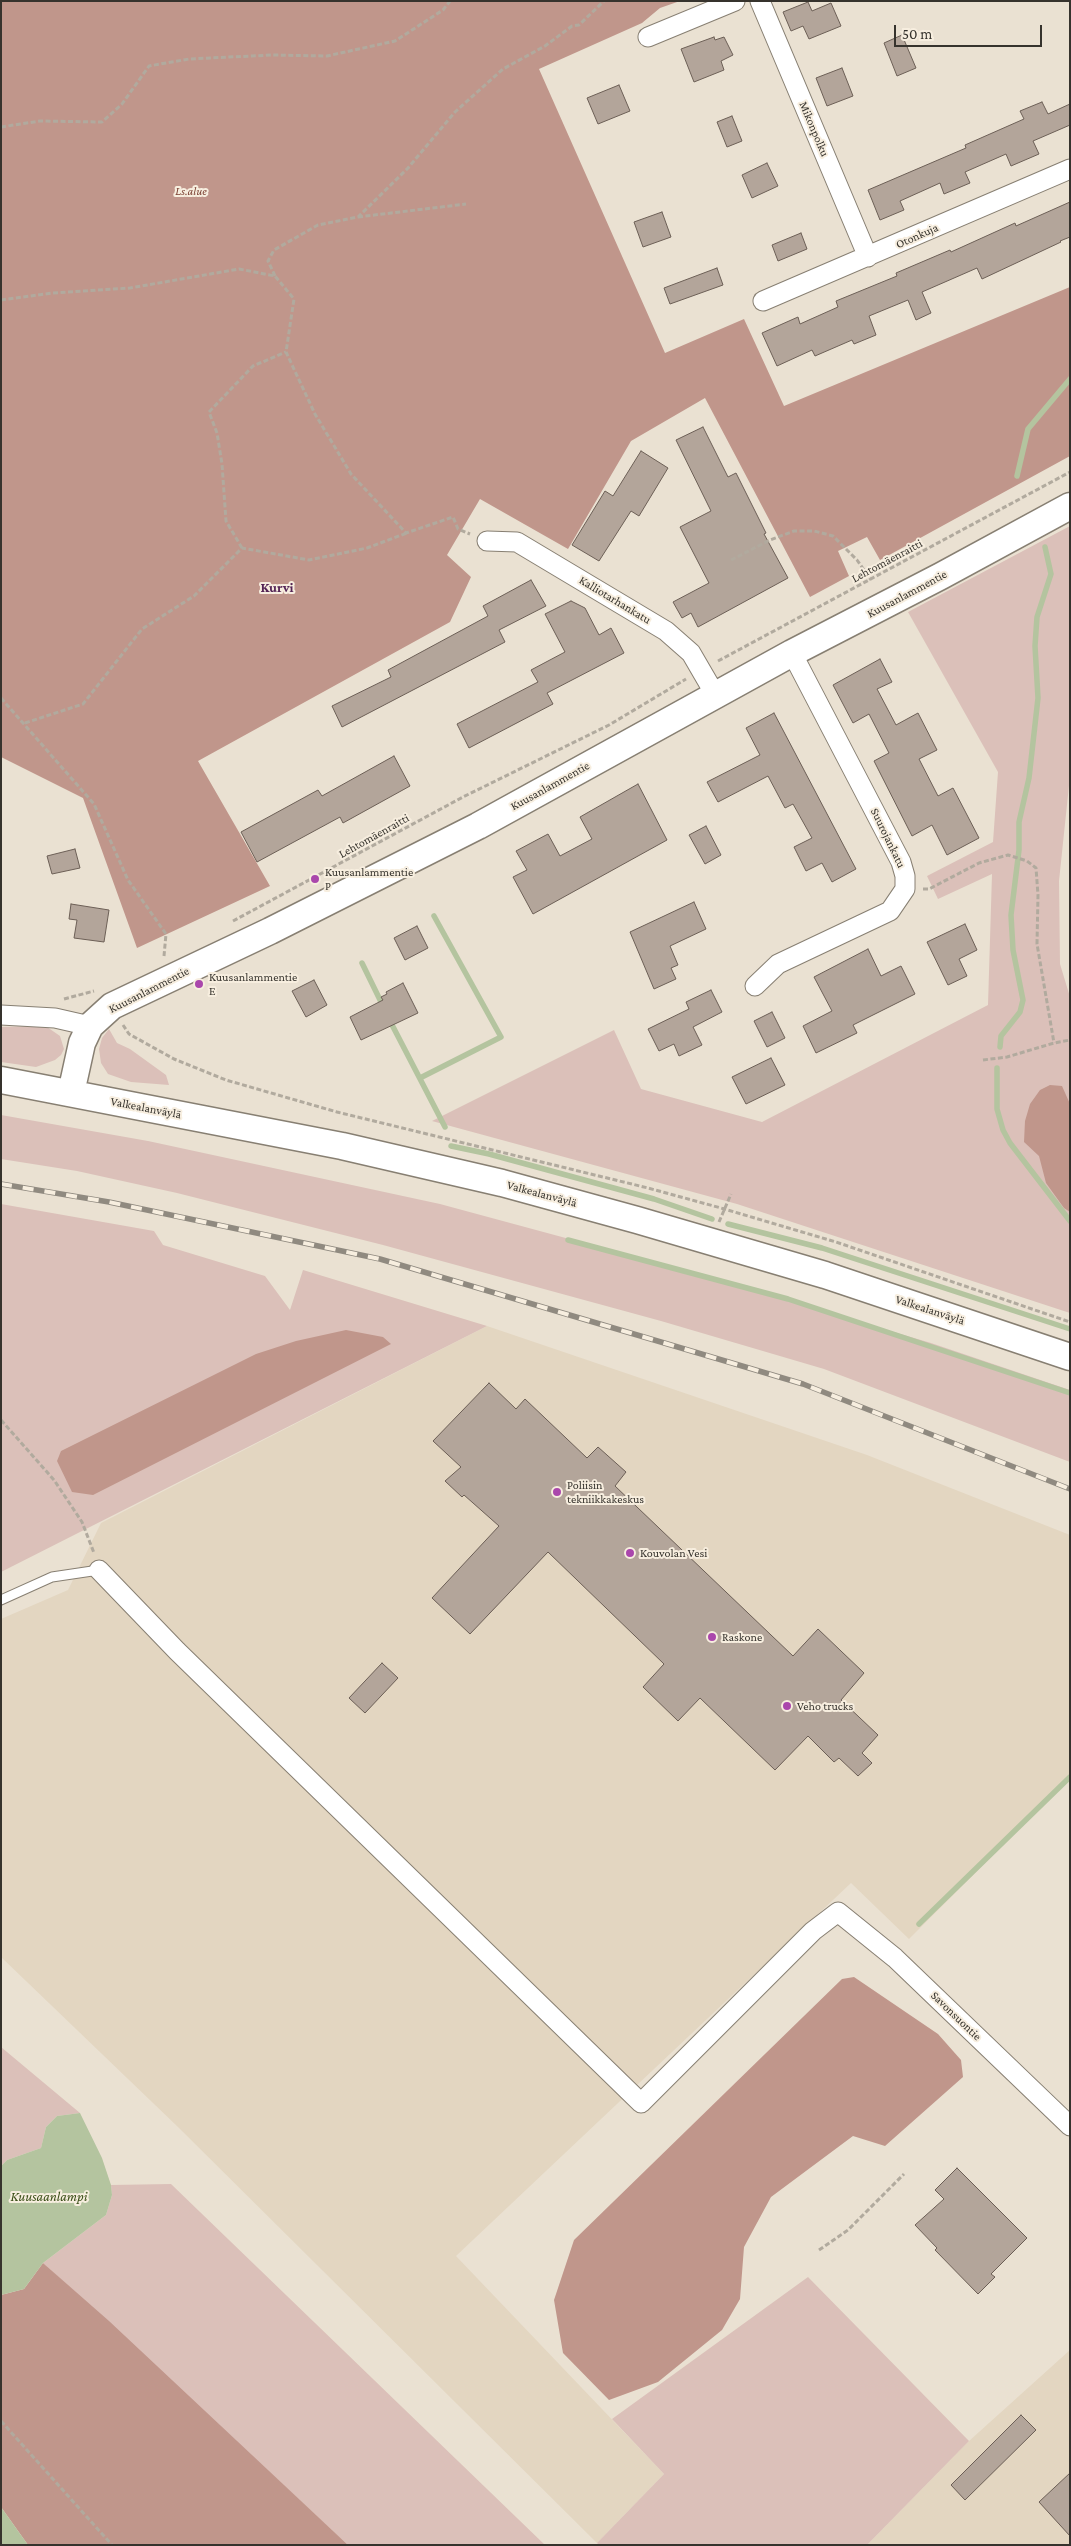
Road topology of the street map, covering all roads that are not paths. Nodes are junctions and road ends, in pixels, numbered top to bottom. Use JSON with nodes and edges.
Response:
{"nodes":[{"id":1,"x":735,"y":1,"type":"edge"},
{"id":2,"x":760,"y":1,"type":"edge"},
{"id":3,"x":648,"y":37,"type":"dead end"},
{"id":4,"x":1070,"y":169,"type":"edge"},
{"id":5,"x":868,"y":257,"type":"junction"},
{"id":6,"x":763,"y":301,"type":"dead end"},
{"id":7,"x":1070,"y":506,"type":"edge"},
{"id":8,"x":487,"y":541,"type":"road end"},
{"id":9,"x":792,"y":653,"type":"junction"},
{"id":10,"x":716,"y":696,"type":"junction"},
{"id":11,"x":755,"y":986,"type":"dead end"},
{"id":12,"x":1,"y":1015,"type":"edge"},
{"id":13,"x":90,"y":1026,"type":"junction"},
{"id":14,"x":1,"y":1080,"type":"edge"},
{"id":15,"x":72,"y":1093,"type":"junction"},
{"id":16,"x":1070,"y":1357,"type":"edge"},
{"id":17,"x":99,"y":1570,"type":"joint"},
{"id":18,"x":1,"y":1600,"type":"edge"},
{"id":19,"x":1070,"y":2126,"type":"edge"}],
"edges":[{"from":1,"to":3,"type":"street"},
{"from":2,"to":5,"type":"street","name":"Mikonpolku"},
{"from":4,"to":5,"type":"street","name":"Otonkuja"},
{"from":5,"to":6,"type":"street","name":"Otonkuja"},
{"from":7,"to":9,"type":"street","name":"Kuusanlammentie"},
{"from":8,"to":10,"type":"street","name":"Kalliotarhankatu"},
{"from":9,"to":10,"type":"street","name":"Kuusanlammentie"},
{"from":9,"to":11,"type":"street","name":"Suurojankatu"},
{"from":10,"to":13,"type":"street","name":"Kuusanlammentie"},
{"from":12,"to":13,"type":"street"},
{"from":13,"to":15,"type":"street","name":"Kuusanlammentie"},
{"from":14,"to":15,"type":"street","name":"Valkealanväylä"},
{"from":15,"to":16,"type":"street","name":"Valkealanväylä"},
{"from":17,"to":18,"type":"lane"},
{"from":17,"to":19,"type":"street","name":"Savonsuontie"}]}
